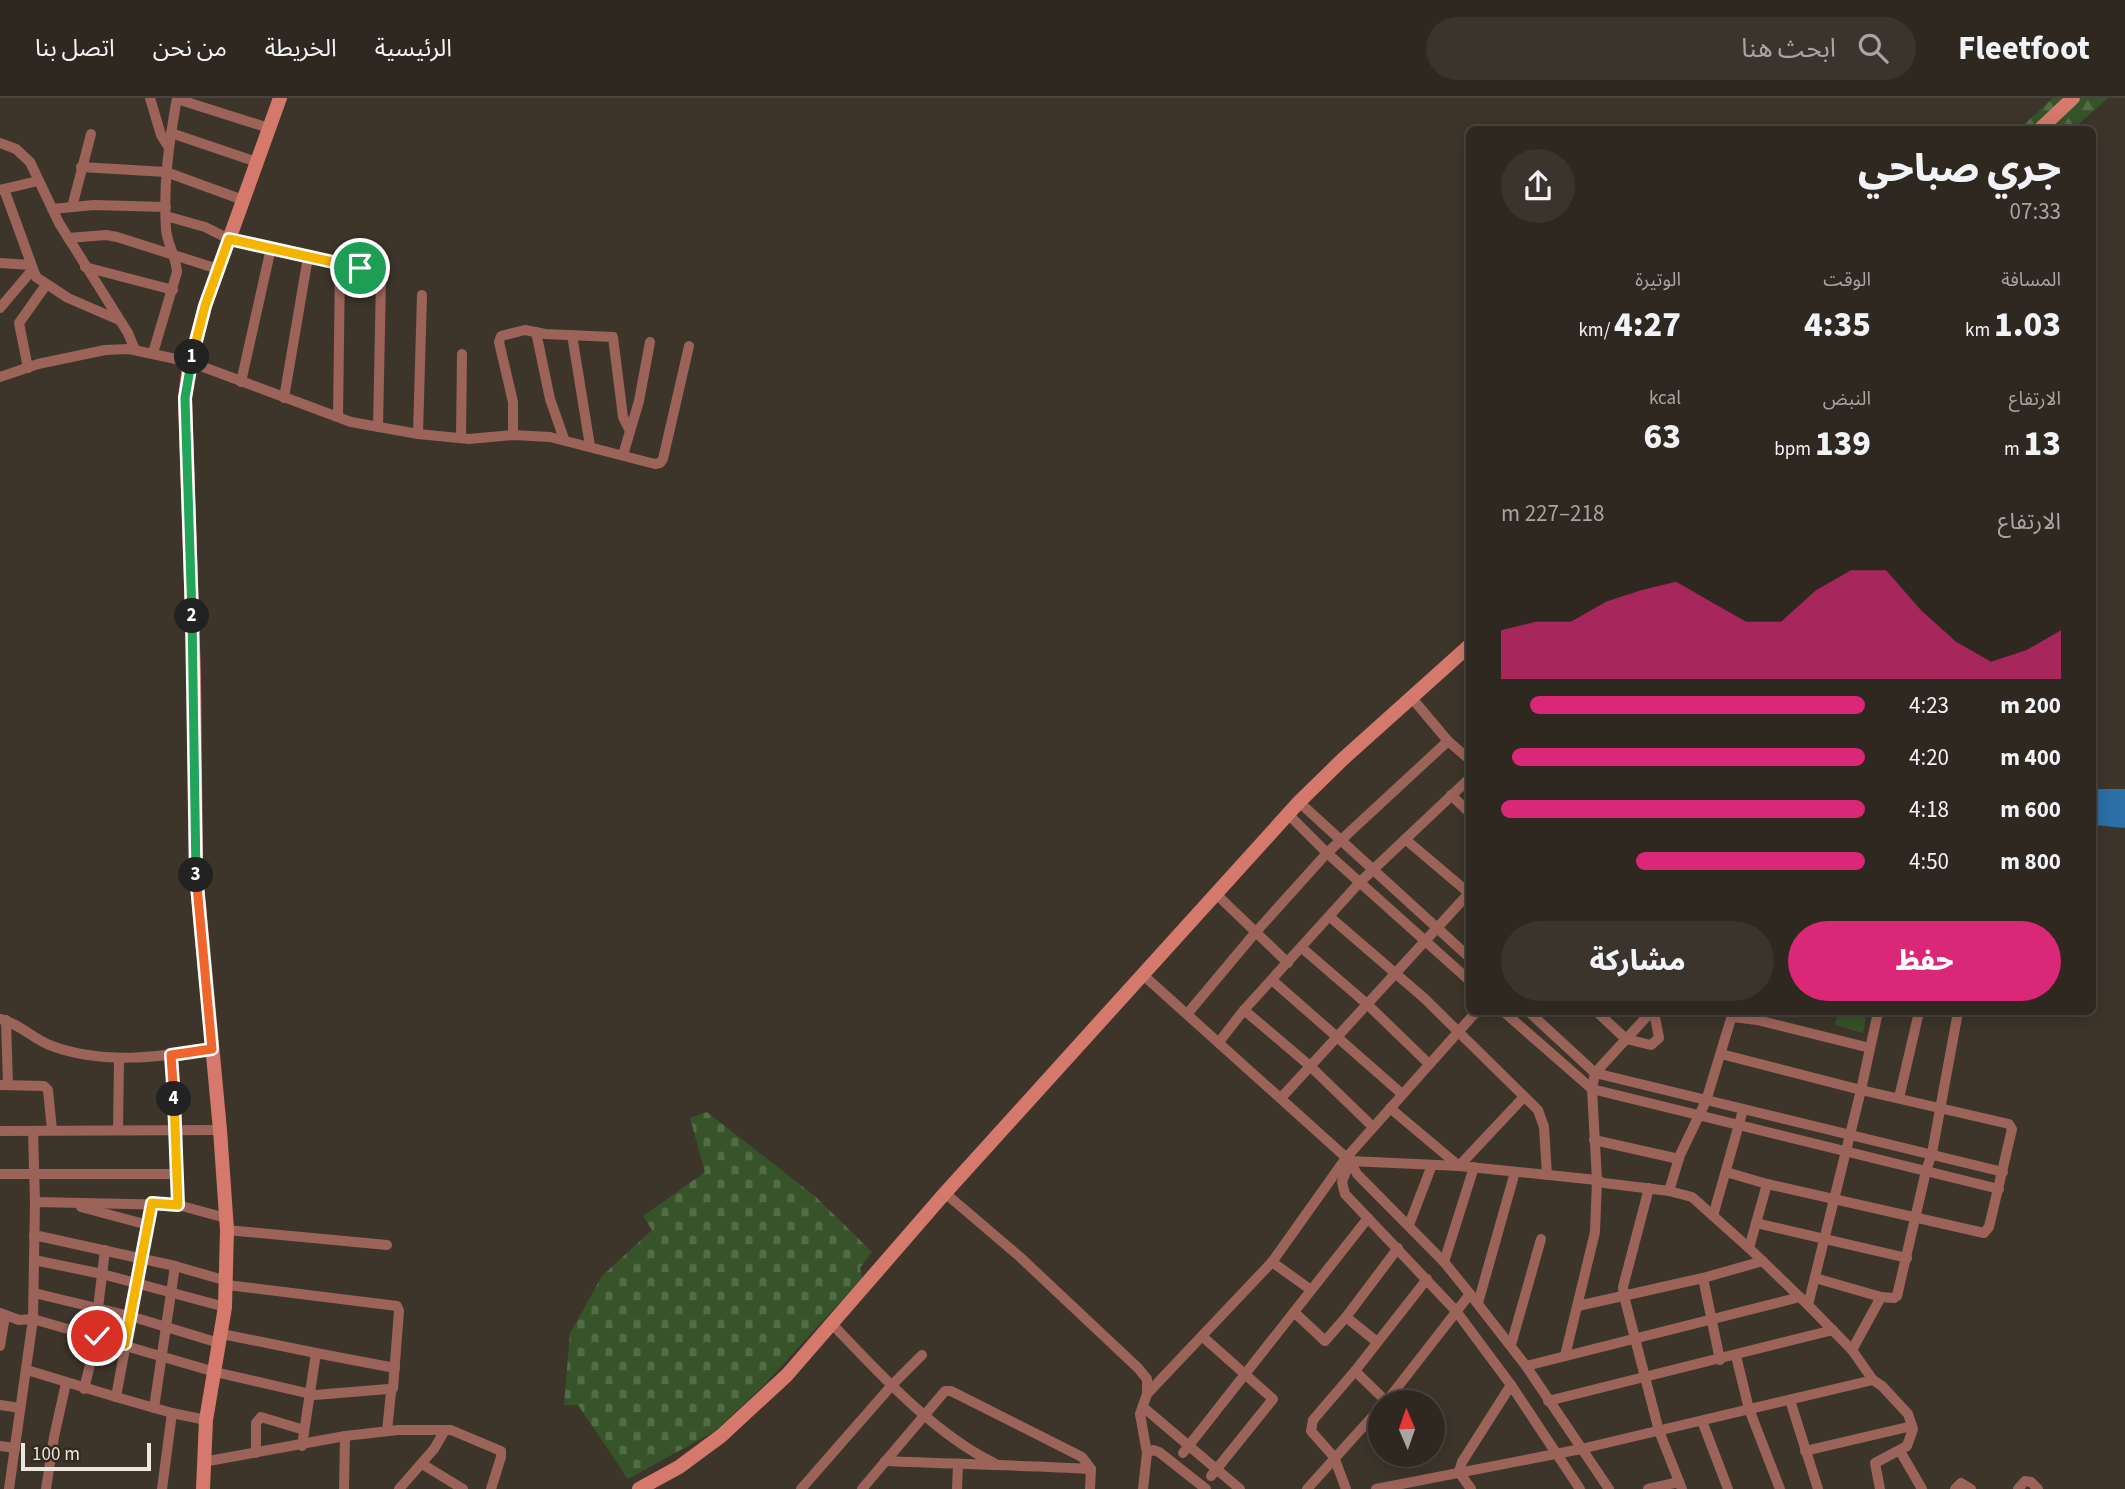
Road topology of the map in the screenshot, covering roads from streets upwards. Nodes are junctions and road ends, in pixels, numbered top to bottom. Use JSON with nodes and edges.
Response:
{"nodes":[{"id":1,"x":150,"y":98,"type":"edge"},
{"id":2,"x":177,"y":98,"type":"edge"},
{"id":3,"x":280,"y":98,"type":"edge"},
{"id":4,"x":2073,"y":98,"type":"edge"},
{"id":5,"x":2043,"y":126,"type":"edge"},
{"id":6,"x":269,"y":128,"type":"junction"},
{"id":7,"x":171,"y":132,"type":"junction"},
{"id":8,"x":90,"y":134,"type":"dead end"},
{"id":9,"x":0,"y":143,"type":"edge"},
{"id":10,"x":168,"y":146,"type":"junction"},
{"id":11,"x":257,"y":162,"type":"junction"},
{"id":12,"x":81,"y":167,"type":"junction"},
{"id":13,"x":166,"y":172,"type":"junction"},
{"id":14,"x":38,"y":181,"type":"junction"},
{"id":15,"x":2,"y":190,"type":"edge"},
{"id":16,"x":243,"y":200,"type":"junction"},
{"id":17,"x":72,"y":207,"type":"junction"},
{"id":18,"x":52,"y":209,"type":"junction"},
{"id":19,"x":166,"y":211,"type":"junction"},
{"id":20,"x":68,"y":238,"type":"junction"},
{"id":21,"x":229,"y":239,"type":"junction"},
{"id":22,"x":271,"y":248,"type":"junction"},
{"id":23,"x":175,"y":256,"type":"junction"},
{"id":24,"x":308,"y":257,"type":"junction"},
{"id":25,"x":0,"y":263,"type":"edge"},
{"id":26,"x":340,"y":264,"type":"junction"},
{"id":27,"x":32,"y":267,"type":"junction"},
{"id":28,"x":85,"y":267,"type":"junction"},
{"id":29,"x":219,"y":269,"type":"junction"},
{"id":30,"x":46,"y":285,"type":"junction"},
{"id":31,"x":173,"y":290,"type":"junction"},
{"id":32,"x":422,"y":295,"type":"dead end"},
{"id":33,"x":0,"y":308,"type":"edge"},
{"id":34,"x":119,"y":320,"type":"junction"},
{"id":35,"x":536,"y":332,"type":"junction"},
{"id":36,"x":572,"y":335,"type":"junction"},
{"id":37,"x":650,"y":342,"type":"dead end"},
{"id":38,"x":688,"y":346,"type":"dead end"},
{"id":39,"x":135,"y":350,"type":"junction"},
{"id":40,"x":153,"y":353,"type":"junction"},
{"id":41,"x":462,"y":354,"type":"dead end"},
{"id":42,"x":190,"y":362,"type":"junction"},
{"id":43,"x":28,"y":368,"type":"junction"},
{"id":44,"x":0,"y":377,"type":"edge"},
{"id":45,"x":241,"y":382,"type":"junction"},
{"id":46,"x":284,"y":398,"type":"junction"},
{"id":47,"x":338,"y":417,"type":"junction"},
{"id":48,"x":379,"y":427,"type":"junction"},
{"id":49,"x":630,"y":431,"type":"junction"},
{"id":50,"x":418,"y":434,"type":"junction"},
{"id":51,"x":513,"y":435,"type":"junction"},
{"id":52,"x":461,"y":438,"type":"junction"},
{"id":53,"x":564,"y":439,"type":"junction"},
{"id":54,"x":590,"y":446,"type":"junction"},
{"id":55,"x":624,"y":455,"type":"junction"},
{"id":56,"x":1466,"y":649,"type":"edge"},
{"id":57,"x":1411,"y":697,"type":"junction"},
{"id":58,"x":1448,"y":741,"type":"junction"},
{"id":59,"x":1466,"y":757,"type":"edge"},
{"id":60,"x":1466,"y":782,"type":"edge"},
{"id":61,"x":1451,"y":795,"type":"junction"},
{"id":62,"x":1299,"y":802,"type":"junction"},
{"id":63,"x":1466,"y":809,"type":"edge"},
{"id":64,"x":1288,"y":814,"type":"junction"},
{"id":65,"x":1405,"y":839,"type":"junction"},
{"id":66,"x":1339,"y":841,"type":"junction"},
{"id":67,"x":1327,"y":853,"type":"junction"},
{"id":68,"x":1373,"y":870,"type":"junction"},
{"id":69,"x":1360,"y":882,"type":"junction"},
{"id":70,"x":1466,"y":890,"type":"edge"},
{"id":71,"x":1215,"y":893,"type":"junction"},
{"id":72,"x":1466,"y":897,"type":"edge"},
{"id":73,"x":1330,"y":917,"type":"junction"},
{"id":74,"x":1436,"y":928,"type":"junction"},
{"id":75,"x":1255,"y":933,"type":"junction"},
{"id":76,"x":1425,"y":940,"type":"junction"},
{"id":77,"x":1303,"y":948,"type":"junction"},
{"id":78,"x":1466,"y":954,"type":"edge"},
{"id":79,"x":1288,"y":963,"type":"junction"},
{"id":80,"x":1395,"y":973,"type":"junction"},
{"id":81,"x":1142,"y":974,"type":"junction"},
{"id":82,"x":1466,"y":977,"type":"edge"},
{"id":83,"x":1272,"y":980,"type":"junction"},
{"id":84,"x":1367,"y":1004,"type":"junction"},
{"id":85,"x":1244,"y":1010,"type":"junction"},
{"id":86,"x":1188,"y":1013,"type":"junction"},
{"id":87,"x":1473,"y":1015,"type":"edge"},
{"id":88,"x":1507,"y":1015,"type":"edge"},
{"id":89,"x":1532,"y":1015,"type":"edge"},
{"id":90,"x":1600,"y":1015,"type":"edge"},
{"id":91,"x":1650,"y":1015,"type":"edge"},
{"id":92,"x":1654,"y":1015,"type":"edge"},
{"id":93,"x":1733,"y":1015,"type":"edge"},
{"id":94,"x":1877,"y":1015,"type":"edge"},
{"id":95,"x":1918,"y":1015,"type":"edge"},
{"id":96,"x":1957,"y":1015,"type":"edge"},
{"id":97,"x":1761,"y":1016,"type":"edge"},
{"id":98,"x":3,"y":1020,"type":"edge"},
{"id":99,"x":1458,"y":1032,"type":"junction"},
{"id":100,"x":1337,"y":1037,"type":"junction"},
{"id":101,"x":1626,"y":1039,"type":"junction"},
{"id":102,"x":1219,"y":1042,"type":"junction"},
{"id":103,"x":1870,"y":1048,"type":"junction"},
{"id":104,"x":212,"y":1049,"type":"junction"},
{"id":105,"x":1721,"y":1054,"type":"junction"},
{"id":106,"x":171,"y":1055,"type":"junction"},
{"id":107,"x":119,"y":1059,"type":"junction"},
{"id":108,"x":1429,"y":1064,"type":"junction"},
{"id":109,"x":1310,"y":1066,"type":"junction"},
{"id":110,"x":1595,"y":1073,"type":"junction"},
{"id":111,"x":4,"y":1085,"type":"edge"},
{"id":112,"x":1592,"y":1089,"type":"junction"},
{"id":113,"x":1861,"y":1090,"type":"junction"},
{"id":114,"x":1402,"y":1094,"type":"junction"},
{"id":115,"x":1281,"y":1098,"type":"junction"},
{"id":116,"x":1523,"y":1098,"type":"junction"},
{"id":117,"x":1899,"y":1098,"type":"junction"},
{"id":118,"x":1706,"y":1101,"type":"junction"},
{"id":119,"x":1941,"y":1107,"type":"junction"},
{"id":120,"x":1390,"y":1108,"type":"junction"},
{"id":121,"x":1743,"y":1110,"type":"junction"},
{"id":122,"x":1698,"y":1117,"type":"junction"},
{"id":123,"x":1738,"y":1126,"type":"junction"},
{"id":124,"x":1373,"y":1127,"type":"junction"},
{"id":125,"x":52,"y":1130,"type":"junction"},
{"id":126,"x":118,"y":1130,"type":"junction"},
{"id":127,"x":176,"y":1130,"type":"junction"},
{"id":128,"x":220,"y":1130,"type":"junction"},
{"id":129,"x":0,"y":1131,"type":"edge"},
{"id":130,"x":33,"y":1131,"type":"junction"},
{"id":131,"x":1851,"y":1134,"type":"junction"},
{"id":132,"x":1594,"y":1140,"type":"junction"},
{"id":133,"x":1846,"y":1152,"type":"junction"},
{"id":134,"x":1932,"y":1153,"type":"junction"},
{"id":135,"x":1679,"y":1159,"type":"junction"},
{"id":136,"x":1348,"y":1160,"type":"junction"},
{"id":137,"x":1432,"y":1164,"type":"junction"},
{"id":138,"x":1459,"y":1166,"type":"junction"},
{"id":139,"x":1474,"y":1167,"type":"junction"},
{"id":140,"x":1726,"y":1171,"type":"junction"},
{"id":141,"x":1926,"y":1171,"type":"junction"},
{"id":142,"x":2003,"y":1171,"type":"junction"},
{"id":143,"x":1515,"y":1172,"type":"junction"},
{"id":144,"x":0,"y":1174,"type":"edge"},
{"id":145,"x":177,"y":1174,"type":"junction"},
{"id":146,"x":33,"y":1175,"type":"junction"},
{"id":147,"x":1546,"y":1175,"type":"junction"},
{"id":148,"x":1597,"y":1180,"type":"junction"},
{"id":149,"x":1767,"y":1184,"type":"junction"},
{"id":150,"x":1649,"y":1188,"type":"junction"},
{"id":151,"x":1999,"y":1189,"type":"junction"},
{"id":152,"x":1669,"y":1191,"type":"junction"},
{"id":153,"x":945,"y":1193,"type":"junction"},
{"id":154,"x":1834,"y":1198,"type":"junction"},
{"id":155,"x":35,"y":1202,"type":"junction"},
{"id":156,"x":65,"y":1203,"type":"junction"},
{"id":157,"x":152,"y":1203,"type":"junction"},
{"id":158,"x":178,"y":1205,"type":"junction"},
{"id":159,"x":1713,"y":1216,"type":"junction"},
{"id":160,"x":1368,"y":1218,"type":"junction"},
{"id":161,"x":1914,"y":1219,"type":"junction"},
{"id":162,"x":1756,"y":1223,"type":"junction"},
{"id":163,"x":227,"y":1224,"type":"junction"},
{"id":164,"x":148,"y":1225,"type":"junction"},
{"id":165,"x":1409,"y":1225,"type":"junction"},
{"id":166,"x":34,"y":1235,"type":"junction"},
{"id":167,"x":1541,"y":1239,"type":"dead end"},
{"id":168,"x":1825,"y":1239,"type":"junction"},
{"id":169,"x":387,"y":1245,"type":"dead end"},
{"id":170,"x":1398,"y":1248,"type":"junction"},
{"id":171,"x":1749,"y":1248,"type":"junction"},
{"id":172,"x":105,"y":1250,"type":"junction"},
{"id":173,"x":142,"y":1258,"type":"junction"},
{"id":174,"x":1907,"y":1258,"type":"junction"},
{"id":175,"x":34,"y":1260,"type":"junction"},
{"id":176,"x":1763,"y":1261,"type":"junction"},
{"id":177,"x":1272,"y":1262,"type":"junction"},
{"id":178,"x":1444,"y":1262,"type":"junction"},
{"id":179,"x":175,"y":1266,"type":"junction"},
{"id":180,"x":102,"y":1274,"type":"junction"},
{"id":181,"x":1703,"y":1278,"type":"junction"},
{"id":182,"x":1815,"y":1278,"type":"junction"},
{"id":183,"x":1427,"y":1279,"type":"junction"},
{"id":184,"x":137,"y":1283,"type":"junction"},
{"id":185,"x":227,"y":1283,"type":"junction"},
{"id":186,"x":1311,"y":1290,"type":"junction"},
{"id":187,"x":171,"y":1292,"type":"junction"},
{"id":188,"x":34,"y":1293,"type":"junction"},
{"id":189,"x":1624,"y":1296,"type":"junction"},
{"id":190,"x":1881,"y":1297,"type":"junction"},
{"id":191,"x":1474,"y":1298,"type":"junction"},
{"id":192,"x":1804,"y":1301,"type":"junction"},
{"id":193,"x":1578,"y":1306,"type":"junction"},
{"id":194,"x":225,"y":1307,"type":"junction"},
{"id":195,"x":98,"y":1308,"type":"junction"},
{"id":196,"x":1456,"y":1311,"type":"junction"},
{"id":197,"x":1294,"y":1312,"type":"junction"},
{"id":198,"x":2,"y":1315,"type":"edge"},
{"id":199,"x":130,"y":1316,"type":"junction"},
{"id":200,"x":1346,"y":1317,"type":"junction"},
{"id":201,"x":33,"y":1318,"type":"junction"},
{"id":202,"x":1713,"y":1320,"type":"junction"},
{"id":203,"x":831,"y":1324,"type":"junction"},
{"id":204,"x":166,"y":1327,"type":"junction"},
{"id":205,"x":1833,"y":1330,"type":"junction"},
{"id":206,"x":97,"y":1336,"type":"junction"},
{"id":207,"x":1203,"y":1337,"type":"junction"},
{"id":208,"x":221,"y":1339,"type":"junction"},
{"id":209,"x":1636,"y":1339,"type":"junction"},
{"id":210,"x":1377,"y":1342,"type":"junction"},
{"id":211,"x":125,"y":1344,"type":"junction"},
{"id":212,"x":1511,"y":1345,"type":"junction"},
{"id":213,"x":0,"y":1346,"type":"edge"},
{"id":214,"x":1852,"y":1350,"type":"junction"},
{"id":215,"x":316,"y":1353,"type":"junction"},
{"id":216,"x":922,"y":1354,"type":"dead end"},
{"id":217,"x":1565,"y":1356,"type":"junction"},
{"id":218,"x":1736,"y":1356,"type":"junction"},
{"id":219,"x":161,"y":1357,"type":"junction"},
{"id":220,"x":1720,"y":1360,"type":"junction"},
{"id":221,"x":1526,"y":1366,"type":"junction"},
{"id":222,"x":395,"y":1368,"type":"junction"},
{"id":223,"x":27,"y":1370,"type":"junction"},
{"id":224,"x":1355,"y":1371,"type":"junction"},
{"id":225,"x":215,"y":1372,"type":"junction"},
{"id":226,"x":1246,"y":1375,"type":"junction"},
{"id":227,"x":1644,"y":1379,"type":"junction"},
{"id":228,"x":1873,"y":1380,"type":"junction"},
{"id":229,"x":66,"y":1383,"type":"junction"},
{"id":230,"x":892,"y":1385,"type":"junction"},
{"id":231,"x":1511,"y":1385,"type":"junction"},
{"id":232,"x":84,"y":1389,"type":"junction"},
{"id":233,"x":1374,"y":1390,"type":"edge"},
{"id":234,"x":1395,"y":1390,"type":"edge"},
{"id":235,"x":309,"y":1392,"type":"junction"},
{"id":236,"x":391,"y":1392,"type":"junction"},
{"id":237,"x":1147,"y":1394,"type":"junction"},
{"id":238,"x":116,"y":1397,"type":"junction"},
{"id":239,"x":1790,"y":1400,"type":"junction"},
{"id":240,"x":1548,"y":1401,"type":"junction"},
{"id":241,"x":0,"y":1405,"type":"edge"},
{"id":242,"x":1143,"y":1407,"type":"junction"},
{"id":243,"x":20,"y":1408,"type":"junction"},
{"id":244,"x":154,"y":1408,"type":"junction"},
{"id":245,"x":1749,"y":1409,"type":"junction"},
{"id":246,"x":172,"y":1413,"type":"junction"},
{"id":247,"x":925,"y":1413,"type":"junction"},
{"id":248,"x":206,"y":1420,"type":"junction"},
{"id":249,"x":1368,"y":1421,"type":"edge"},
{"id":250,"x":1702,"y":1421,"type":"junction"},
{"id":251,"x":1912,"y":1426,"type":"junction"},
{"id":252,"x":304,"y":1430,"type":"junction"},
{"id":253,"x":445,"y":1430,"type":"junction"},
{"id":254,"x":1659,"y":1431,"type":"junction"},
{"id":255,"x":387,"y":1432,"type":"junction"},
{"id":256,"x":345,"y":1436,"type":"junction"},
{"id":257,"x":0,"y":1446,"type":"edge"},
{"id":258,"x":302,"y":1446,"type":"junction"},
{"id":259,"x":15,"y":1448,"type":"junction"},
{"id":260,"x":1581,"y":1449,"type":"junction"},
{"id":261,"x":1186,"y":1450,"type":"junction"},
{"id":262,"x":1805,"y":1451,"type":"junction"},
{"id":263,"x":1900,"y":1451,"type":"junction"},
{"id":264,"x":256,"y":1453,"type":"junction"},
{"id":265,"x":1147,"y":1453,"type":"junction"},
{"id":266,"x":1556,"y":1454,"type":"junction"},
{"id":267,"x":1334,"y":1457,"type":"junction"},
{"id":268,"x":885,"y":1461,"type":"junction"},
{"id":269,"x":203,"y":1462,"type":"junction"},
{"id":270,"x":994,"y":1463,"type":"junction"},
{"id":271,"x":422,"y":1464,"type":"junction"},
{"id":272,"x":958,"y":1465,"type":"junction"},
{"id":273,"x":1091,"y":1469,"type":"junction"},
{"id":274,"x":1458,"y":1472,"type":"junction"},
{"id":275,"x":1214,"y":1473,"type":"junction"},
{"id":276,"x":402,"y":1485,"type":"edge"},
{"id":277,"x":1680,"y":1485,"type":"edge"},
{"id":278,"x":648,"y":1487,"type":"edge"},
{"id":279,"x":1468,"y":1487,"type":"edge"},
{"id":280,"x":9,"y":1489,"type":"edge"},
{"id":281,"x":46,"y":1489,"type":"edge"},
{"id":282,"x":162,"y":1489,"type":"edge"},
{"id":283,"x":203,"y":1489,"type":"edge"},
{"id":284,"x":344,"y":1489,"type":"edge"},
{"id":285,"x":416,"y":1489,"type":"edge"},
{"id":286,"x":463,"y":1489,"type":"edge"},
{"id":287,"x":491,"y":1489,"type":"edge"},
{"id":288,"x":801,"y":1489,"type":"edge"},
{"id":289,"x":862,"y":1489,"type":"edge"},
{"id":290,"x":957,"y":1489,"type":"edge"},
{"id":291,"x":1090,"y":1489,"type":"edge"},
{"id":292,"x":1143,"y":1489,"type":"edge"},
{"id":293,"x":1206,"y":1489,"type":"edge"},
{"id":294,"x":1240,"y":1489,"type":"edge"},
{"id":295,"x":1307,"y":1489,"type":"edge"},
{"id":296,"x":1346,"y":1489,"type":"edge"},
{"id":297,"x":1376,"y":1489,"type":"edge"},
{"id":298,"x":1580,"y":1489,"type":"edge"},
{"id":299,"x":1609,"y":1489,"type":"edge"},
{"id":300,"x":1648,"y":1489,"type":"edge"},
{"id":301,"x":1728,"y":1489,"type":"edge"},
{"id":302,"x":1780,"y":1489,"type":"edge"},
{"id":303,"x":1818,"y":1489,"type":"edge"},
{"id":304,"x":1880,"y":1489,"type":"edge"},
{"id":305,"x":1922,"y":1489,"type":"edge"},
{"id":306,"x":1955,"y":1489,"type":"edge"},
{"id":307,"x":1971,"y":1489,"type":"edge"},
{"id":308,"x":2018,"y":1489,"type":"edge"},
{"id":309,"x":2038,"y":1489,"type":"edge"}],
"edges":[{"from":1,"to":10,"type":"street"},
{"from":2,"to":6,"type":"street"},
{"from":2,"to":7,"type":"street"},
{"from":3,"to":6,"type":"street"},
{"from":4,"to":5,"type":"street"},
{"from":6,"to":11,"type":"street"},
{"from":7,"to":10,"type":"street"},
{"from":7,"to":11,"type":"street"},
{"from":8,"to":12,"type":"street"},
{"from":9,"to":14,"type":"street"},
{"from":10,"to":13,"type":"street"},
{"from":11,"to":16,"type":"street"},
{"from":12,"to":13,"type":"street"},
{"from":12,"to":17,"type":"street"},
{"from":13,"to":16,"type":"street"},
{"from":13,"to":19,"type":"street"},
{"from":14,"to":15,"type":"street"},
{"from":14,"to":18,"type":"street"},
{"from":15,"to":27,"type":"street"},
{"from":16,"to":21,"type":"street"},
{"from":17,"to":18,"type":"street"},
{"from":17,"to":19,"type":"street"},
{"from":18,"to":20,"type":"street"},
{"from":19,"to":21,"type":"street"},
{"from":19,"to":23,"type":"street"},
{"from":20,"to":23,"type":"street"},
{"from":20,"to":28,"type":"street"},
{"from":21,"to":22,"type":"street"},
{"from":21,"to":29,"type":"street"},
{"from":22,"to":24,"type":"street"},
{"from":22,"to":45,"type":"street"},
{"from":23,"to":29,"type":"street"},
{"from":23,"to":31,"type":"street"},
{"from":24,"to":26,"type":"street"},
{"from":24,"to":46,"type":"street"},
{"from":25,"to":27,"type":"street"},
{"from":26,"to":47,"type":"street"},
{"from":26,"to":48,"type":"street"},
{"from":27,"to":30,"type":"street"},
{"from":27,"to":33,"type":"street"},
{"from":28,"to":31,"type":"street"},
{"from":28,"to":34,"type":"street"},
{"from":29,"to":42,"type":"street"},
{"from":30,"to":34,"type":"street"},
{"from":30,"to":43,"type":"street"},
{"from":31,"to":40,"type":"street"},
{"from":32,"to":50,"type":"street"},
{"from":34,"to":39,"type":"street"},
{"from":35,"to":36,"type":"street"},
{"from":35,"to":51,"type":"street"},
{"from":35,"to":53,"type":"street"},
{"from":36,"to":49,"type":"street"},
{"from":36,"to":54,"type":"street"},
{"from":37,"to":49,"type":"street"},
{"from":38,"to":55,"type":"street"},
{"from":39,"to":40,"type":"street"},
{"from":39,"to":43,"type":"street"},
{"from":40,"to":42,"type":"street"},
{"from":41,"to":52,"type":"street"},
{"from":42,"to":45,"type":"street"},
{"from":42,"to":104,"type":"street"},
{"from":43,"to":44,"type":"street"},
{"from":45,"to":46,"type":"street"},
{"from":46,"to":47,"type":"street"},
{"from":47,"to":48,"type":"street"},
{"from":48,"to":50,"type":"street"},
{"from":49,"to":55,"type":"street"},
{"from":50,"to":52,"type":"street"},
{"from":51,"to":52,"type":"street"},
{"from":51,"to":53,"type":"street"},
{"from":53,"to":54,"type":"street"},
{"from":54,"to":55,"type":"street"},
{"from":56,"to":57,"type":"street"},
{"from":57,"to":58,"type":"street"},
{"from":57,"to":62,"type":"street"},
{"from":58,"to":59,"type":"street"},
{"from":58,"to":66,"type":"street"},
{"from":60,"to":61,"type":"street"},
{"from":61,"to":63,"type":"street"},
{"from":61,"to":65,"type":"street"},
{"from":62,"to":64,"type":"street"},
{"from":62,"to":66,"type":"street"},
{"from":64,"to":67,"type":"street"},
{"from":64,"to":71,"type":"street"},
{"from":65,"to":68,"type":"street"},
{"from":65,"to":70,"type":"street"},
{"from":66,"to":67,"type":"street"},
{"from":66,"to":68,"type":"street"},
{"from":67,"to":69,"type":"street"},
{"from":67,"to":75,"type":"street"},
{"from":68,"to":69,"type":"street"},
{"from":68,"to":74,"type":"street"},
{"from":69,"to":73,"type":"street"},
{"from":69,"to":76,"type":"street"},
{"from":71,"to":75,"type":"street"},
{"from":71,"to":81,"type":"street"},
{"from":72,"to":74,"type":"street"},
{"from":73,"to":77,"type":"street"},
{"from":73,"to":80,"type":"street"},
{"from":74,"to":76,"type":"street"},
{"from":74,"to":78,"type":"street"},
{"from":75,"to":79,"type":"street"},
{"from":75,"to":86,"type":"street"},
{"from":76,"to":80,"type":"street"},
{"from":76,"to":82,"type":"street"},
{"from":77,"to":79,"type":"street"},
{"from":77,"to":84,"type":"street"},
{"from":79,"to":83,"type":"street"},
{"from":80,"to":84,"type":"street"},
{"from":80,"to":99,"type":"street"},
{"from":81,"to":86,"type":"street"},
{"from":81,"to":153,"type":"street"},
{"from":83,"to":85,"type":"street"},
{"from":83,"to":100,"type":"street"},
{"from":84,"to":100,"type":"street"},
{"from":84,"to":108,"type":"street"},
{"from":85,"to":102,"type":"street"},
{"from":85,"to":109,"type":"street"},
{"from":86,"to":102,"type":"street"},
{"from":87,"to":99,"type":"street"},
{"from":88,"to":112,"type":"street"},
{"from":89,"to":110,"type":"street"},
{"from":90,"to":101,"type":"street"},
{"from":91,"to":101,"type":"street"},
{"from":92,"to":101,"type":"street"},
{"from":93,"to":105,"type":"street"},
{"from":94,"to":103,"type":"street"},
{"from":95,"to":117,"type":"street"},
{"from":96,"to":119,"type":"street"},
{"from":97,"to":103,"type":"street"},
{"from":98,"to":107,"type":"street"},
{"from":98,"to":111,"type":"street"},
{"from":99,"to":108,"type":"street"},
{"from":99,"to":116,"type":"street"},
{"from":100,"to":109,"type":"street"},
{"from":100,"to":114,"type":"street"},
{"from":101,"to":110,"type":"street"},
{"from":102,"to":115,"type":"street"},
{"from":103,"to":113,"type":"street"},
{"from":104,"to":106,"type":"street"},
{"from":104,"to":128,"type":"street"},
{"from":105,"to":113,"type":"street"},
{"from":105,"to":118,"type":"street"},
{"from":106,"to":107,"type":"street"},
{"from":106,"to":127,"type":"street"},
{"from":107,"to":126,"type":"street"},
{"from":108,"to":114,"type":"street"},
{"from":109,"to":115,"type":"street"},
{"from":109,"to":124,"type":"street"},
{"from":110,"to":112,"type":"street"},
{"from":110,"to":118,"type":"street"},
{"from":111,"to":125,"type":"street"},
{"from":112,"to":122,"type":"street"},
{"from":112,"to":132,"type":"street"},
{"from":113,"to":117,"type":"street"},
{"from":113,"to":131,"type":"street"},
{"from":114,"to":120,"type":"street"},
{"from":115,"to":136,"type":"street"},
{"from":116,"to":138,"type":"street"},
{"from":116,"to":147,"type":"street"},
{"from":117,"to":119,"type":"street"},
{"from":118,"to":121,"type":"street"},
{"from":118,"to":122,"type":"street"},
{"from":119,"to":134,"type":"street"},
{"from":119,"to":142,"type":"street"},
{"from":120,"to":124,"type":"street"},
{"from":120,"to":138,"type":"street"},
{"from":121,"to":123,"type":"street"},
{"from":121,"to":131,"type":"street"},
{"from":122,"to":123,"type":"street"},
{"from":122,"to":135,"type":"street"},
{"from":123,"to":133,"type":"street"},
{"from":123,"to":140,"type":"street"},
{"from":124,"to":136,"type":"street"},
{"from":125,"to":126,"type":"street"},
{"from":125,"to":130,"type":"street"},
{"from":126,"to":127,"type":"street"},
{"from":127,"to":128,"type":"street"},
{"from":127,"to":145,"type":"street"},
{"from":128,"to":163,"type":"street"},
{"from":129,"to":130,"type":"street"},
{"from":130,"to":146,"type":"street"},
{"from":131,"to":133,"type":"street"},
{"from":131,"to":134,"type":"street"},
{"from":132,"to":135,"type":"street"},
{"from":132,"to":148,"type":"street"},
{"from":133,"to":141,"type":"street"},
{"from":133,"to":154,"type":"street"},
{"from":134,"to":141,"type":"street"},
{"from":134,"to":142,"type":"street"},
{"from":135,"to":152,"type":"street"},
{"from":136,"to":137,"type":"street"},
{"from":136,"to":160,"type":"street"},
{"from":136,"to":165,"type":"street"},
{"from":136,"to":177,"type":"street"},
{"from":137,"to":138,"type":"street"},
{"from":137,"to":165,"type":"street"},
{"from":138,"to":139,"type":"street"},
{"from":139,"to":143,"type":"street"},
{"from":139,"to":178,"type":"street"},
{"from":140,"to":149,"type":"street"},
{"from":140,"to":159,"type":"street"},
{"from":141,"to":151,"type":"street"},
{"from":141,"to":161,"type":"street"},
{"from":142,"to":151,"type":"street"},
{"from":143,"to":147,"type":"street"},
{"from":143,"to":191,"type":"street"},
{"from":144,"to":146,"type":"street"},
{"from":145,"to":146,"type":"street"},
{"from":145,"to":158,"type":"street"},
{"from":146,"to":155,"type":"street"},
{"from":147,"to":148,"type":"street"},
{"from":148,"to":150,"type":"street"},
{"from":148,"to":193,"type":"street"},
{"from":149,"to":154,"type":"street"},
{"from":149,"to":162,"type":"street"},
{"from":150,"to":152,"type":"street"},
{"from":150,"to":189,"type":"street"},
{"from":151,"to":161,"type":"street"},
{"from":152,"to":159,"type":"street"},
{"from":153,"to":203,"type":"street"},
{"from":153,"to":237,"type":"street"},
{"from":154,"to":161,"type":"street"},
{"from":154,"to":168,"type":"street"},
{"from":155,"to":156,"type":"street"},
{"from":155,"to":166,"type":"street"},
{"from":156,"to":157,"type":"street"},
{"from":156,"to":164,"type":"street"},
{"from":157,"to":158,"type":"street"},
{"from":157,"to":164,"type":"street"},
{"from":158,"to":163,"type":"street"},
{"from":159,"to":171,"type":"street"},
{"from":160,"to":170,"type":"street"},
{"from":160,"to":186,"type":"street"},
{"from":161,"to":174,"type":"street"},
{"from":162,"to":168,"type":"street"},
{"from":162,"to":171,"type":"street"},
{"from":163,"to":169,"type":"street"},
{"from":163,"to":185,"type":"street"},
{"from":164,"to":173,"type":"street"},
{"from":165,"to":178,"type":"street"},
{"from":166,"to":172,"type":"street"},
{"from":166,"to":175,"type":"street"},
{"from":167,"to":212,"type":"street"},
{"from":168,"to":174,"type":"street"},
{"from":168,"to":182,"type":"street"},
{"from":170,"to":183,"type":"street"},
{"from":170,"to":200,"type":"street"},
{"from":171,"to":176,"type":"street"},
{"from":172,"to":173,"type":"street"},
{"from":172,"to":180,"type":"street"},
{"from":173,"to":179,"type":"street"},
{"from":173,"to":184,"type":"street"},
{"from":174,"to":190,"type":"street"},
{"from":175,"to":180,"type":"street"},
{"from":175,"to":188,"type":"street"},
{"from":176,"to":181,"type":"street"},
{"from":176,"to":192,"type":"street"},
{"from":177,"to":186,"type":"street"},
{"from":177,"to":207,"type":"street"},
{"from":178,"to":191,"type":"street"},
{"from":179,"to":185,"type":"street"},
{"from":179,"to":187,"type":"street"},
{"from":180,"to":184,"type":"street"},
{"from":180,"to":195,"type":"street"},
{"from":181,"to":189,"type":"street"},
{"from":181,"to":202,"type":"street"},
{"from":182,"to":190,"type":"street"},
{"from":182,"to":192,"type":"street"},
{"from":183,"to":196,"type":"street"},
{"from":183,"to":210,"type":"street"},
{"from":184,"to":187,"type":"street"},
{"from":184,"to":199,"type":"street"},
{"from":185,"to":194,"type":"street"},
{"from":185,"to":222,"type":"street"},
{"from":186,"to":197,"type":"street"},
{"from":187,"to":194,"type":"street"},
{"from":187,"to":204,"type":"street"},
{"from":188,"to":195,"type":"street"},
{"from":188,"to":201,"type":"street"},
{"from":189,"to":193,"type":"street"},
{"from":189,"to":209,"type":"street"},
{"from":190,"to":214,"type":"street"},
{"from":191,"to":196,"type":"street"},
{"from":191,"to":212,"type":"street"},
{"from":192,"to":202,"type":"street"},
{"from":192,"to":205,"type":"street"},
{"from":193,"to":217,"type":"street"},
{"from":194,"to":208,"type":"street"},
{"from":195,"to":199,"type":"street"},
{"from":196,"to":231,"type":"street"},
{"from":196,"to":234,"type":"street"},
{"from":197,"to":200,"type":"street"},
{"from":197,"to":226,"type":"street"},
{"from":198,"to":201,"type":"street"},
{"from":198,"to":213,"type":"street"},
{"from":199,"to":204,"type":"street"},
{"from":199,"to":211,"type":"street"},
{"from":200,"to":210,"type":"street"},
{"from":201,"to":206,"type":"street"},
{"from":201,"to":223,"type":"street"},
{"from":202,"to":209,"type":"street"},
{"from":202,"to":220,"type":"street"},
{"from":203,"to":230,"type":"street"},
{"from":203,"to":278,"type":"street"},
{"from":204,"to":208,"type":"street"},
{"from":204,"to":219,"type":"street"},
{"from":205,"to":214,"type":"street"},
{"from":205,"to":218,"type":"street"},
{"from":206,"to":211,"type":"street"},
{"from":206,"to":232,"type":"street"},
{"from":207,"to":226,"type":"street"},
{"from":207,"to":237,"type":"street"},
{"from":208,"to":215,"type":"street"},
{"from":208,"to":225,"type":"street"},
{"from":209,"to":217,"type":"street"},
{"from":209,"to":227,"type":"street"},
{"from":210,"to":224,"type":"street"},
{"from":211,"to":219,"type":"street"},
{"from":211,"to":238,"type":"street"},
{"from":212,"to":221,"type":"street"},
{"from":214,"to":228,"type":"street"},
{"from":215,"to":222,"type":"street"},
{"from":215,"to":235,"type":"street"},
{"from":216,"to":230,"type":"street"},
{"from":217,"to":221,"type":"street"},
{"from":218,"to":220,"type":"street"},
{"from":218,"to":245,"type":"street"},
{"from":219,"to":225,"type":"street"},
{"from":219,"to":244,"type":"street"},
{"from":220,"to":227,"type":"street"},
{"from":221,"to":240,"type":"street"},
{"from":222,"to":236,"type":"street"},
{"from":223,"to":229,"type":"street"},
{"from":223,"to":243,"type":"street"},
{"from":224,"to":233,"type":"street"},
{"from":224,"to":267,"type":"street"},
{"from":225,"to":235,"type":"street"},
{"from":225,"to":248,"type":"street"},
{"from":226,"to":261,"type":"street"},
{"from":226,"to":275,"type":"street"},
{"from":227,"to":240,"type":"street"},
{"from":227,"to":254,"type":"street"},
{"from":228,"to":239,"type":"street"},
{"from":228,"to":251,"type":"street"},
{"from":229,"to":232,"type":"street"},
{"from":229,"to":281,"type":"street"},
{"from":230,"to":247,"type":"street"},
{"from":230,"to":288,"type":"street"},
{"from":231,"to":266,"type":"street"},
{"from":231,"to":274,"type":"street"},
{"from":232,"to":238,"type":"street"},
{"from":235,"to":236,"type":"street"},
{"from":235,"to":252,"type":"street"},
{"from":236,"to":255,"type":"street"},
{"from":237,"to":242,"type":"street"},
{"from":238,"to":244,"type":"street"},
{"from":239,"to":245,"type":"street"},
{"from":239,"to":262,"type":"street"},
{"from":240,"to":260,"type":"street"},
{"from":241,"to":243,"type":"street"},
{"from":242,"to":261,"type":"street"},
{"from":242,"to":265,"type":"street"},
{"from":243,"to":259,"type":"street"},
{"from":244,"to":246,"type":"street"},
{"from":245,"to":250,"type":"street"},
{"from":245,"to":302,"type":"street"},
{"from":246,"to":248,"type":"street"},
{"from":246,"to":282,"type":"street"},
{"from":247,"to":268,"type":"street"},
{"from":247,"to":270,"type":"street"},
{"from":247,"to":273,"type":"street"},
{"from":248,"to":269,"type":"street"},
{"from":249,"to":267,"type":"street"},
{"from":250,"to":254,"type":"street"},
{"from":250,"to":301,"type":"street"},
{"from":251,"to":262,"type":"street"},
{"from":251,"to":263,"type":"street"},
{"from":252,"to":258,"type":"street"},
{"from":252,"to":264,"type":"street"},
{"from":253,"to":255,"type":"street"},
{"from":253,"to":271,"type":"street"},
{"from":253,"to":287,"type":"street"},
{"from":254,"to":260,"type":"street"},
{"from":254,"to":277,"type":"street"},
{"from":255,"to":256,"type":"street"},
{"from":256,"to":258,"type":"street"},
{"from":256,"to":284,"type":"street"},
{"from":257,"to":259,"type":"street"},
{"from":258,"to":264,"type":"street"},
{"from":259,"to":280,"type":"street"},
{"from":260,"to":266,"type":"street"},
{"from":260,"to":299,"type":"street"},
{"from":261,"to":275,"type":"street"},
{"from":262,"to":303,"type":"street"},
{"from":263,"to":304,"type":"street"},
{"from":263,"to":305,"type":"street"},
{"from":264,"to":269,"type":"street"},
{"from":265,"to":292,"type":"street"},
{"from":265,"to":293,"type":"street"},
{"from":266,"to":274,"type":"street"},
{"from":266,"to":298,"type":"street"},
{"from":267,"to":295,"type":"street"},
{"from":267,"to":296,"type":"street"},
{"from":268,"to":272,"type":"street"},
{"from":268,"to":289,"type":"street"},
{"from":269,"to":283,"type":"street"},
{"from":270,"to":272,"type":"street"},
{"from":270,"to":273,"type":"street"},
{"from":271,"to":276,"type":"street"},
{"from":271,"to":286,"type":"street"},
{"from":272,"to":290,"type":"street"},
{"from":273,"to":291,"type":"street"},
{"from":274,"to":279,"type":"street"},
{"from":274,"to":297,"type":"street"},
{"from":275,"to":294,"type":"street"},
{"from":276,"to":285,"type":"street"},
{"from":277,"to":300,"type":"street"},
{"from":306,"to":307,"type":"street"},
{"from":308,"to":309,"type":"street"}]}
